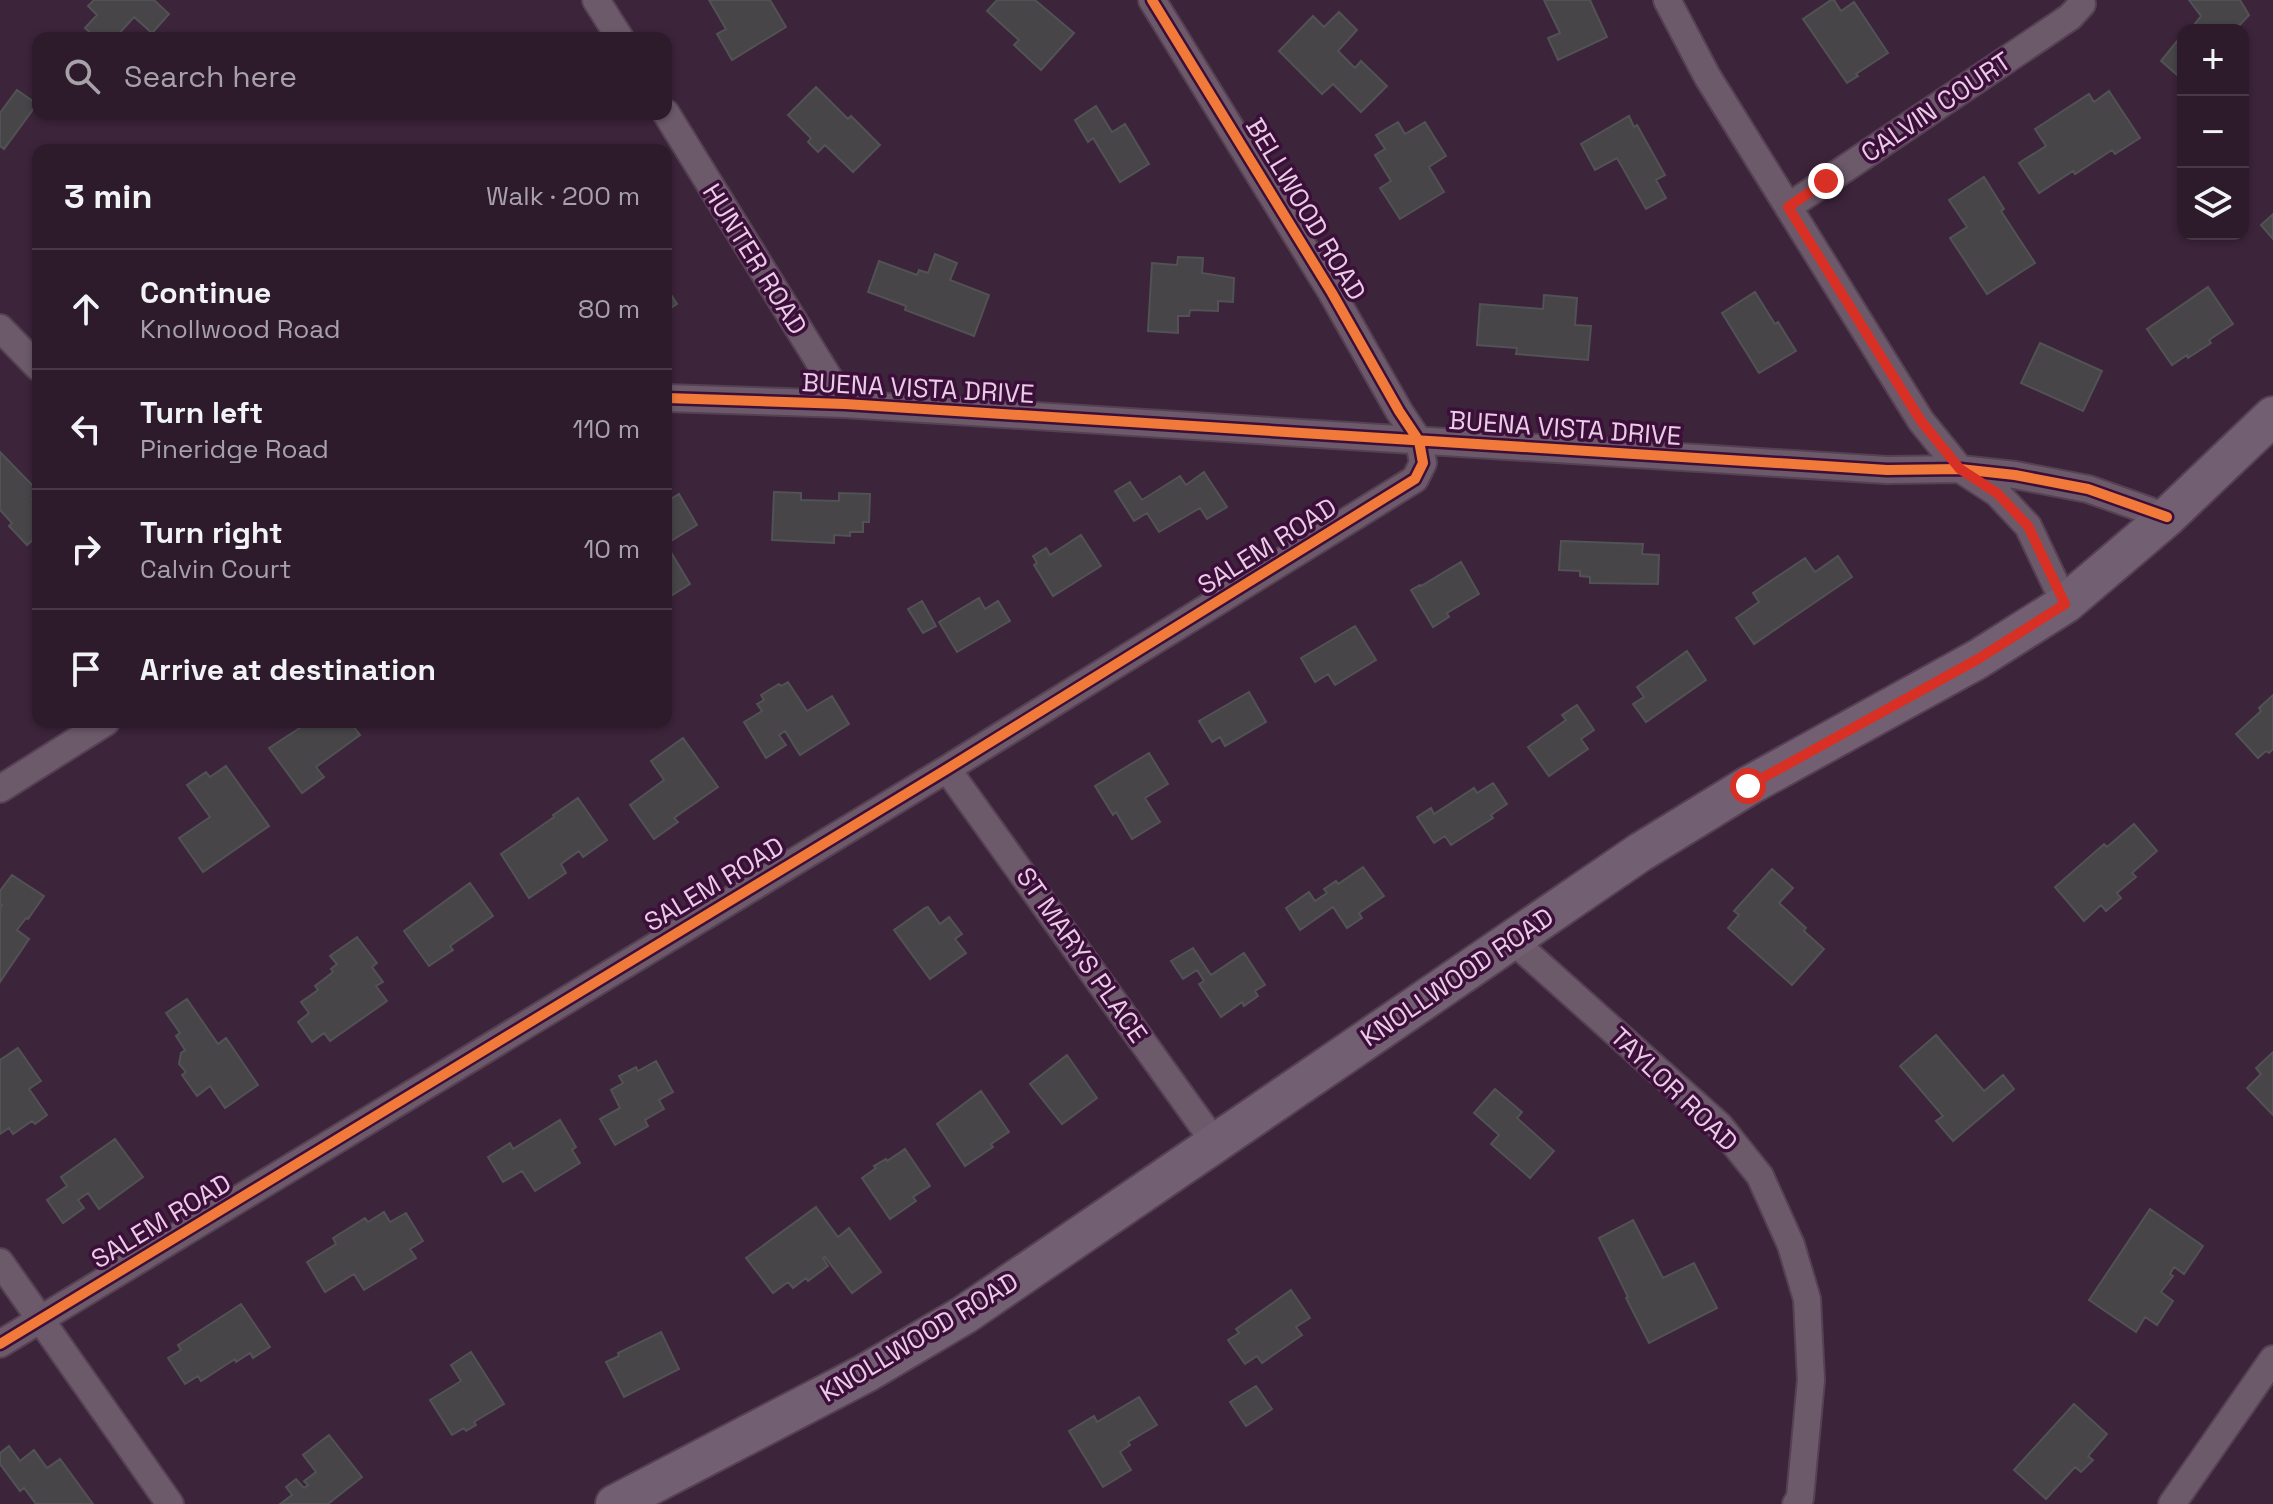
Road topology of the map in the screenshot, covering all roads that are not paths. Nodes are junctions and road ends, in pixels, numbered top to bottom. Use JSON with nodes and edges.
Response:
{"nodes":[{"id":1,"x":596,"y":0,"type":"edge"},
{"id":2,"x":1152,"y":0,"type":"edge"},
{"id":3,"x":1667,"y":0,"type":"edge"},
{"id":4,"x":2082,"y":4,"type":"dead end"},
{"id":5,"x":616,"y":32,"type":"edge"},
{"id":6,"x":670,"y":120,"type":"edge"},
{"id":7,"x":1788,"y":207,"type":"junction"},
{"id":8,"x":0,"y":328,"type":"edge"},
{"id":9,"x":32,"y":361,"type":"edge"},
{"id":10,"x":672,"y":398,"type":"edge"},
{"id":11,"x":845,"y":404,"type":"junction"},
{"id":12,"x":2273,"y":416,"type":"edge"},
{"id":13,"x":1419,"y":441,"type":"junction"},
{"id":14,"x":1960,"y":469,"type":"junction"},
{"id":15,"x":2167,"y":517,"type":"junction"},
{"id":16,"x":2065,"y":604,"type":"junction"},
{"id":17,"x":97,"y":728,"type":"edge"},
{"id":18,"x":947,"y":769,"type":"junction"},
{"id":19,"x":0,"y":789,"type":"edge"},
{"id":20,"x":1511,"y":939,"type":"junction"},
{"id":21,"x":1215,"y":1143,"type":"junction"},
{"id":22,"x":0,"y":1262,"type":"edge"},
{"id":23,"x":41,"y":1319,"type":"junction"},
{"id":24,"x":0,"y":1344,"type":"edge"},
{"id":25,"x":2273,"y":1359,"type":"edge"},
{"id":26,"x":1801,"y":1502,"type":"edge"},
{"id":27,"x":170,"y":1504,"type":"edge"},
{"id":28,"x":615,"y":1504,"type":"edge"},
{"id":29,"x":2172,"y":1504,"type":"edge"}],
"edges":[{"from":1,"to":5,"type":"street"},
{"from":2,"to":13,"type":"street","name":"BELLWOOD ROAD"},
{"from":3,"to":7,"type":"street"},
{"from":4,"to":7,"type":"street","name":"CALVIN COURT"},
{"from":6,"to":11,"type":"street","name":"HUNTER ROAD"},
{"from":7,"to":14,"type":"street"},
{"from":8,"to":9,"type":"street"},
{"from":10,"to":11,"type":"street","name":"BUENA VISTA DRIVE"},
{"from":11,"to":13,"type":"street","name":"BUENA VISTA DRIVE"},
{"from":12,"to":15,"type":"main road","name":"KNOLLWOOD ROAD"},
{"from":13,"to":14,"type":"street","name":"BUENA VISTA DRIVE"},
{"from":13,"to":18,"type":"street","name":"SALEM ROAD"},
{"from":14,"to":15,"type":"street","name":"BUENA VISTA DRIVE"},
{"from":14,"to":16,"type":"street"},
{"from":15,"to":16,"type":"main road","name":"KNOLLWOOD ROAD"},
{"from":16,"to":20,"type":"main road","name":"KNOLLWOOD ROAD"},
{"from":17,"to":19,"type":"street"},
{"from":18,"to":21,"type":"street","name":"ST MARYS PLACE"},
{"from":18,"to":23,"type":"street","name":"SALEM ROAD"},
{"from":20,"to":21,"type":"main road","name":"KNOLLWOOD ROAD"},
{"from":20,"to":26,"type":"street","name":"TAYLOR ROAD"},
{"from":21,"to":28,"type":"main road","name":"KNOLLWOOD ROAD"},
{"from":22,"to":23,"type":"street"},
{"from":23,"to":24,"type":"street","name":"SALEM ROAD"},
{"from":23,"to":27,"type":"street"},
{"from":25,"to":29,"type":"street"}]}
